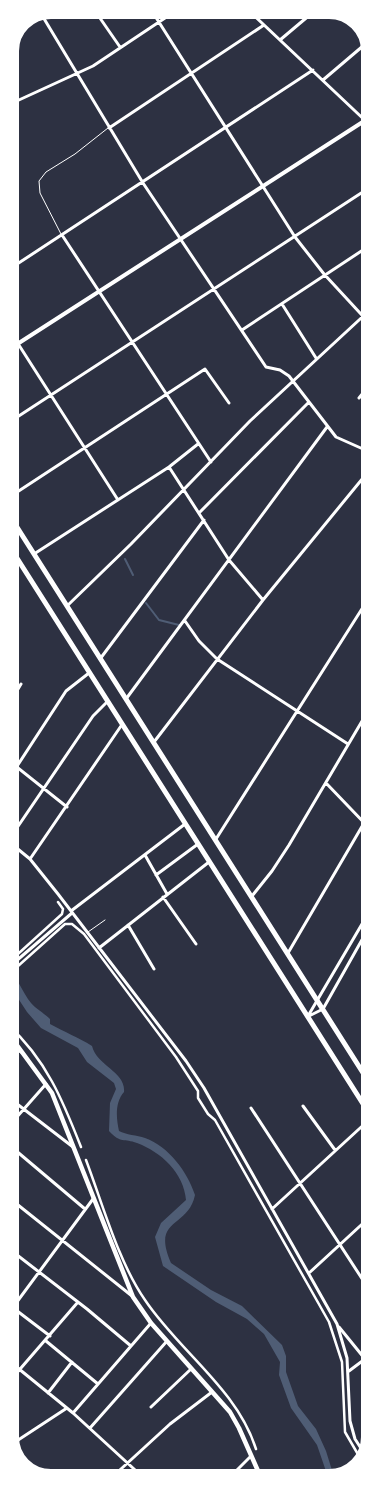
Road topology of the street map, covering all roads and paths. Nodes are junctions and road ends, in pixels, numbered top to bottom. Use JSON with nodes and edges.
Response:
{"nodes":[{"id":1,"x":99,"y":16,"type":"edge"},
{"id":2,"x":155,"y":16,"type":"edge"},
{"id":3,"x":167,"y":16,"type":"edge"},
{"id":4,"x":254,"y":16,"type":"edge"},
{"id":5,"x":308,"y":16,"type":"edge"},
{"id":6,"x":43,"y":17,"type":"edge"},
{"id":7,"x":158,"y":22,"type":"junction"},
{"id":8,"x":264,"y":25,"type":"junction"},
{"id":9,"x":280,"y":40,"type":"junction"},
{"id":10,"x":363,"y":46,"type":"edge"},
{"id":11,"x":120,"y":47,"type":"junction"},
{"id":12,"x":313,"y":70,"type":"junction"},
{"id":13,"x":192,"y":73,"type":"junction"},
{"id":14,"x":77,"y":74,"type":"junction"},
{"id":15,"x":323,"y":80,"type":"junction"},
{"id":16,"x":16,"y":101,"type":"edge"},
{"id":17,"x":364,"y":120,"type":"edge"},
{"id":18,"x":364,"y":122,"type":"edge"},
{"id":19,"x":226,"y":127,"type":"junction"},
{"id":20,"x":109,"y":128,"type":"junction"},
{"id":21,"x":143,"y":183,"type":"junction"},
{"id":22,"x":262,"y":185,"type":"junction"},
{"id":23,"x":364,"y":191,"type":"edge"},
{"id":24,"x":62,"y":235,"type":"junction"},
{"id":25,"x":296,"y":237,"type":"junction"},
{"id":26,"x":180,"y":239,"type":"junction"},
{"id":27,"x":364,"y":249,"type":"edge"},
{"id":28,"x":16,"y":265,"type":"edge"},
{"id":29,"x":324,"y":274,"type":"junction"},
{"id":30,"x":214,"y":289,"type":"junction"},
{"id":31,"x":99,"y":292,"type":"junction"},
{"id":32,"x":282,"y":304,"type":"junction"},
{"id":33,"x":363,"y":316,"type":"joint"},
{"id":34,"x":242,"y":330,"type":"junction"},
{"id":35,"x":16,"y":341,"type":"edge"},
{"id":36,"x":132,"y":341,"type":"junction"},
{"id":37,"x":18,"y":344,"type":"junction"},
{"id":38,"x":316,"y":358,"type":"junction"},
{"id":39,"x":292,"y":380,"type":"junction"},
{"id":40,"x":364,"y":392,"type":"edge"},
{"id":41,"x":166,"y":394,"type":"junction"},
{"id":42,"x":52,"y":395,"type":"junction"},
{"id":43,"x":359,"y":398,"type":"dead end"},
{"id":44,"x":309,"y":402,"type":"junction"},
{"id":45,"x":229,"y":403,"type":"dead end"},
{"id":46,"x":16,"y":418,"type":"edge"},
{"id":47,"x":327,"y":427,"type":"junction"},
{"id":48,"x":198,"y":444,"type":"junction"},
{"id":49,"x":84,"y":448,"type":"junction"},
{"id":50,"x":364,"y":449,"type":"edge"},
{"id":51,"x":211,"y":462,"type":"junction"},
{"id":52,"x":169,"y":467,"type":"junction"},
{"id":53,"x":364,"y":478,"type":"edge"},
{"id":54,"x":182,"y":489,"type":"junction"},
{"id":55,"x":16,"y":493,"type":"edge"},
{"id":56,"x":118,"y":500,"type":"junction"},
{"id":57,"x":199,"y":514,"type":"junction"},
{"id":58,"x":204,"y":520,"type":"junction"},
{"id":59,"x":16,"y":526,"type":"edge"},
{"id":60,"x":34,"y":554,"type":"junction"},
{"id":61,"x":16,"y":556,"type":"edge"},
{"id":62,"x":229,"y":560,"type":"junction"},
{"id":63,"x":263,"y":600,"type":"junction"},
{"id":64,"x":364,"y":606,"type":"edge"},
{"id":65,"x":67,"y":607,"type":"junction"},
{"id":66,"x":185,"y":621,"type":"junction"},
{"id":67,"x":217,"y":659,"type":"junction"},
{"id":68,"x":100,"y":660,"type":"junction"},
{"id":69,"x":90,"y":672,"type":"junction"},
{"id":70,"x":21,"y":684,"type":"dead end"},
{"id":71,"x":16,"y":692,"type":"edge"},
{"id":72,"x":126,"y":700,"type":"junction"},
{"id":73,"x":107,"y":702,"type":"junction"},
{"id":74,"x":299,"y":710,"type":"junction"},
{"id":75,"x":364,"y":718,"type":"edge"},
{"id":76,"x":122,"y":726,"type":"junction"},
{"id":77,"x":153,"y":742,"type":"junction"},
{"id":78,"x":348,"y":744,"type":"junction"},
{"id":79,"x":17,"y":767,"type":"joint"},
{"id":80,"x":326,"y":783,"type":"junction"},
{"id":81,"x":44,"y":789,"type":"junction"},
{"id":82,"x":67,"y":807,"type":"junction"},
{"id":83,"x":364,"y":823,"type":"joint"},
{"id":84,"x":185,"y":824,"type":"junction"},
{"id":85,"x":16,"y":829,"type":"edge"},
{"id":86,"x":216,"y":839,"type":"junction"},
{"id":87,"x":198,"y":844,"type":"junction"},
{"id":88,"x":16,"y":848,"type":"edge"},
{"id":89,"x":145,"y":855,"type":"junction"},
{"id":90,"x":30,"y":859,"type":"junction"},
{"id":91,"x":210,"y":862,"type":"junction"},
{"id":92,"x":156,"y":875,"type":"junction"},
{"id":93,"x":167,"y":894,"type":"junction"},
{"id":94,"x":252,"y":896,"type":"junction"},
{"id":95,"x":163,"y":897,"type":"junction"},
{"id":96,"x":58,"y":902,"type":"dead end"},
{"id":97,"x":72,"y":912,"type":"junction"},
{"id":98,"x":105,"y":920,"type":"dead end"},
{"id":99,"x":364,"y":921,"type":"edge"},
{"id":100,"x":128,"y":925,"type":"junction"},
{"id":101,"x":88,"y":933,"type":"junction"},
{"id":102,"x":364,"y":936,"type":"edge"},
{"id":103,"x":196,"y":944,"type":"dead end"},
{"id":104,"x":29,"y":947,"type":"junction"},
{"id":105,"x":99,"y":948,"type":"junction"},
{"id":106,"x":288,"y":953,"type":"junction"},
{"id":107,"x":16,"y":957,"type":"edge"},
{"id":108,"x":16,"y":960,"type":"edge"},
{"id":109,"x":16,"y":968,"type":"edge"},
{"id":110,"x":154,"y":968,"type":"dead end"},
{"id":111,"x":318,"y":1001,"type":"junction"},
{"id":112,"x":323,"y":1009,"type":"junction"},
{"id":113,"x":308,"y":1017,"type":"junction"},
{"id":114,"x":16,"y":1033,"type":"edge"},
{"id":115,"x":16,"y":1043,"type":"edge"},
{"id":116,"x":16,"y":1048,"type":"edge"},
{"id":117,"x":24,"y":1053,"type":"junction"},
{"id":118,"x":364,"y":1074,"type":"edge"},
{"id":119,"x":46,"y":1084,"type":"junction"},
{"id":120,"x":16,"y":1104,"type":"edge"},
{"id":121,"x":364,"y":1105,"type":"edge"},
{"id":122,"x":303,"y":1106,"type":"dead end"},
{"id":123,"x":251,"y":1108,"type":"dead end"},
{"id":124,"x":24,"y":1110,"type":"junction"},
{"id":125,"x":16,"y":1118,"type":"edge"},
{"id":126,"x":364,"y":1125,"type":"edge"},
{"id":127,"x":81,"y":1147,"type":"dead end"},
{"id":128,"x":74,"y":1148,"type":"junction"},
{"id":129,"x":336,"y":1150,"type":"junction"},
{"id":130,"x":16,"y":1151,"type":"edge"},
{"id":131,"x":86,"y":1160,"type":"dead end"},
{"id":132,"x":299,"y":1184,"type":"junction"},
{"id":133,"x":93,"y":1198,"type":"junction"},
{"id":134,"x":16,"y":1203,"type":"edge"},
{"id":135,"x":85,"y":1208,"type":"junction"},
{"id":136,"x":272,"y":1209,"type":"junction"},
{"id":137,"x":364,"y":1222,"type":"edge"},
{"id":138,"x":61,"y":1240,"type":"junction"},
{"id":139,"x":339,"y":1244,"type":"junction"},
{"id":140,"x":16,"y":1254,"type":"edge"},
{"id":141,"x":38,"y":1272,"type":"junction"},
{"id":142,"x":309,"y":1272,"type":"junction"},
{"id":143,"x":364,"y":1282,"type":"edge"},
{"id":144,"x":133,"y":1297,"type":"junction"},
{"id":145,"x":16,"y":1302,"type":"edge"},
{"id":146,"x":78,"y":1302,"type":"junction"},
{"id":147,"x":16,"y":1311,"type":"edge"},
{"id":148,"x":150,"y":1323,"type":"junction"},
{"id":149,"x":337,"y":1324,"type":"junction"},
{"id":150,"x":50,"y":1336,"type":"junction"},
{"id":151,"x":46,"y":1341,"type":"junction"},
{"id":152,"x":167,"y":1341,"type":"junction"},
{"id":153,"x":131,"y":1346,"type":"junction"},
{"id":154,"x":364,"y":1358,"type":"edge"},
{"id":155,"x":364,"y":1360,"type":"edge"},
{"id":156,"x":72,"y":1362,"type":"junction"},
{"id":157,"x":16,"y":1366,"type":"edge"},
{"id":158,"x":192,"y":1368,"type":"junction"},
{"id":159,"x":21,"y":1370,"type":"junction"},
{"id":160,"x":349,"y":1371,"type":"junction"},
{"id":161,"x":16,"y":1375,"type":"edge"},
{"id":162,"x":98,"y":1384,"type":"junction"},
{"id":163,"x":213,"y":1392,"type":"junction"},
{"id":164,"x":48,"y":1393,"type":"junction"},
{"id":165,"x":150,"y":1407,"type":"dead end"},
{"id":166,"x":67,"y":1408,"type":"junction"},
{"id":167,"x":73,"y":1413,"type":"junction"},
{"id":168,"x":90,"y":1428,"type":"junction"},
{"id":169,"x":17,"y":1441,"type":"edge"},
{"id":170,"x":256,"y":1448,"type":"dead end"},
{"id":171,"x":361,"y":1449,"type":"edge"},
{"id":172,"x":358,"y":1455,"type":"edge"},
{"id":173,"x":251,"y":1456,"type":"junction"},
{"id":174,"x":128,"y":1462,"type":"junction"},
{"id":175,"x":117,"y":1472,"type":"edge"},
{"id":176,"x":138,"y":1472,"type":"edge"},
{"id":177,"x":235,"y":1472,"type":"edge"},
{"id":178,"x":258,"y":1472,"type":"edge"}],
"edges":[{"from":1,"to":11,"type":"street"},
{"from":2,"to":7,"type":"street"},
{"from":3,"to":7,"type":"street"},
{"from":4,"to":8,"type":"street"},
{"from":5,"to":9,"type":"street"},
{"from":6,"to":14,"type":"street"},
{"from":7,"to":11,"type":"street"},
{"from":7,"to":13,"type":"street"},
{"from":8,"to":9,"type":"street"},
{"from":8,"to":13,"type":"street"},
{"from":9,"to":12,"type":"street"},
{"from":10,"to":15,"type":"street"},
{"from":11,"to":14,"type":"street"},
{"from":12,"to":15,"type":"street"},
{"from":12,"to":19,"type":"street"},
{"from":13,"to":19,"type":"street"},
{"from":13,"to":20,"type":"street"},
{"from":14,"to":16,"type":"street"},
{"from":14,"to":20,"type":"street"},
{"from":15,"to":17,"type":"street"},
{"from":18,"to":22,"type":"street"},
{"from":19,"to":21,"type":"street"},
{"from":19,"to":22,"type":"street"},
{"from":20,"to":21,"type":"street"},
{"from":20,"to":24,"type":"lane"},
{"from":21,"to":24,"type":"street"},
{"from":21,"to":26,"type":"street"},
{"from":22,"to":25,"type":"street"},
{"from":22,"to":26,"type":"street"},
{"from":23,"to":25,"type":"street"},
{"from":24,"to":28,"type":"street"},
{"from":24,"to":31,"type":"street"},
{"from":25,"to":29,"type":"street"},
{"from":25,"to":30,"type":"street"},
{"from":26,"to":30,"type":"street"},
{"from":26,"to":31,"type":"street"},
{"from":27,"to":29,"type":"street"},
{"from":29,"to":32,"type":"street"},
{"from":29,"to":33,"type":"street"},
{"from":30,"to":34,"type":"street"},
{"from":30,"to":36,"type":"street"},
{"from":31,"to":36,"type":"street"},
{"from":31,"to":37,"type":"street"},
{"from":32,"to":34,"type":"street"},
{"from":32,"to":38,"type":"street"},
{"from":33,"to":38,"type":"street"},
{"from":34,"to":39,"type":"street"},
{"from":35,"to":37,"type":"street"},
{"from":36,"to":41,"type":"street"},
{"from":36,"to":42,"type":"street"},
{"from":37,"to":42,"type":"street"},
{"from":38,"to":39,"type":"street"},
{"from":39,"to":44,"type":"street"},
{"from":39,"to":51,"type":"street"},
{"from":40,"to":43,"type":"street"},
{"from":41,"to":45,"type":"street"},
{"from":41,"to":48,"type":"street"},
{"from":41,"to":49,"type":"street"},
{"from":42,"to":46,"type":"street"},
{"from":42,"to":49,"type":"street"},
{"from":44,"to":47,"type":"street"},
{"from":44,"to":57,"type":"street"},
{"from":47,"to":50,"type":"street"},
{"from":47,"to":62,"type":"street"},
{"from":48,"to":51,"type":"street"},
{"from":48,"to":52,"type":"street"},
{"from":49,"to":55,"type":"street"},
{"from":49,"to":56,"type":"street"},
{"from":51,"to":54,"type":"street"},
{"from":52,"to":54,"type":"street"},
{"from":52,"to":56,"type":"street"},
{"from":53,"to":63,"type":"street"},
{"from":54,"to":57,"type":"street"},
{"from":54,"to":65,"type":"street"},
{"from":56,"to":60,"type":"street"},
{"from":57,"to":58,"type":"street"},
{"from":58,"to":62,"type":"street"},
{"from":58,"to":68,"type":"street"},
{"from":59,"to":60,"type":"main road"},
{"from":60,"to":65,"type":"main road"},
{"from":61,"to":69,"type":"main road"},
{"from":62,"to":63,"type":"street"},
{"from":62,"to":66,"type":"street"},
{"from":63,"to":67,"type":"street"},
{"from":64,"to":74,"type":"street"},
{"from":65,"to":68,"type":"main road"},
{"from":66,"to":67,"type":"street"},
{"from":66,"to":72,"type":"street"},
{"from":67,"to":74,"type":"street"},
{"from":67,"to":77,"type":"street"},
{"from":68,"to":72,"type":"main road"},
{"from":69,"to":73,"type":"main road"},
{"from":69,"to":79,"type":"street"},
{"from":70,"to":71,"type":"street"},
{"from":72,"to":77,"type":"main road"},
{"from":73,"to":76,"type":"main road"},
{"from":73,"to":81,"type":"street"},
{"from":74,"to":78,"type":"street"},
{"from":74,"to":86,"type":"street"},
{"from":75,"to":78,"type":"street"},
{"from":76,"to":82,"type":"street"},
{"from":76,"to":84,"type":"main road"},
{"from":77,"to":86,"type":"main road"},
{"from":78,"to":80,"type":"street"},
{"from":79,"to":81,"type":"street"},
{"from":80,"to":83,"type":"street"},
{"from":80,"to":94,"type":"street"},
{"from":81,"to":82,"type":"street"},
{"from":81,"to":85,"type":"street"},
{"from":82,"to":90,"type":"street"},
{"from":83,"to":106,"type":"street"},
{"from":84,"to":87,"type":"main road"},
{"from":84,"to":89,"type":"street"},
{"from":86,"to":94,"type":"main road"},
{"from":87,"to":91,"type":"main road"},
{"from":87,"to":92,"type":"street"},
{"from":88,"to":90,"type":"street"},
{"from":89,"to":92,"type":"street"},
{"from":89,"to":97,"type":"street"},
{"from":90,"to":97,"type":"street"},
{"from":91,"to":93,"type":"street"},
{"from":91,"to":113,"type":"main road"},
{"from":92,"to":93,"type":"street"},
{"from":93,"to":95,"type":"street"},
{"from":94,"to":106,"type":"main road"},
{"from":95,"to":100,"type":"street"},
{"from":95,"to":103,"type":"street"},
{"from":96,"to":104,"type":"street"},
{"from":97,"to":101,"type":"street"},
{"from":97,"to":104,"type":"street"},
{"from":98,"to":101,"type":"lane"},
{"from":99,"to":111,"type":"street"},
{"from":100,"to":105,"type":"street"},
{"from":100,"to":110,"type":"street"},
{"from":101,"to":105,"type":"street"},
{"from":102,"to":112,"type":"street"},
{"from":104,"to":107,"type":"street"},
{"from":104,"to":108,"type":"street"},
{"from":105,"to":136,"type":"street"},
{"from":106,"to":111,"type":"main road"},
{"from":109,"to":172,"type":"street"},
{"from":111,"to":112,"type":"main road"},
{"from":111,"to":113,"type":"street"},
{"from":112,"to":113,"type":"street"},
{"from":112,"to":118,"type":"main road"},
{"from":113,"to":121,"type":"main road"},
{"from":114,"to":127,"type":"street"},
{"from":115,"to":117,"type":"main road"},
{"from":116,"to":117,"type":"street"},
{"from":117,"to":119,"type":"main road"},
{"from":119,"to":124,"type":"street"},
{"from":119,"to":128,"type":"main road"},
{"from":120,"to":124,"type":"street"},
{"from":122,"to":129,"type":"street"},
{"from":123,"to":132,"type":"street"},
{"from":124,"to":125,"type":"street"},
{"from":124,"to":128,"type":"street"},
{"from":126,"to":129,"type":"street"},
{"from":128,"to":133,"type":"main road"},
{"from":129,"to":132,"type":"street"},
{"from":130,"to":135,"type":"street"},
{"from":131,"to":170,"type":"street"},
{"from":132,"to":136,"type":"street"},
{"from":132,"to":139,"type":"street"},
{"from":133,"to":135,"type":"street"},
{"from":133,"to":144,"type":"main road"},
{"from":134,"to":138,"type":"street"},
{"from":135,"to":138,"type":"street"},
{"from":136,"to":142,"type":"street"},
{"from":137,"to":139,"type":"street"},
{"from":138,"to":141,"type":"street"},
{"from":138,"to":144,"type":"street"},
{"from":139,"to":142,"type":"street"},
{"from":139,"to":143,"type":"street"},
{"from":140,"to":141,"type":"street"},
{"from":141,"to":145,"type":"street"},
{"from":141,"to":146,"type":"street"},
{"from":142,"to":149,"type":"street"},
{"from":144,"to":148,"type":"main road"},
{"from":146,"to":150,"type":"street"},
{"from":146,"to":153,"type":"street"},
{"from":147,"to":150,"type":"street"},
{"from":148,"to":152,"type":"main road"},
{"from":148,"to":153,"type":"street"},
{"from":149,"to":154,"type":"street"},
{"from":149,"to":160,"type":"street"},
{"from":150,"to":151,"type":"street"},
{"from":151,"to":156,"type":"street"},
{"from":151,"to":159,"type":"street"},
{"from":152,"to":158,"type":"main road"},
{"from":152,"to":168,"type":"street"},
{"from":153,"to":162,"type":"street"},
{"from":155,"to":160,"type":"street"},
{"from":156,"to":162,"type":"street"},
{"from":156,"to":164,"type":"street"},
{"from":157,"to":159,"type":"street"},
{"from":158,"to":163,"type":"main road"},
{"from":158,"to":165,"type":"street"},
{"from":159,"to":161,"type":"street"},
{"from":159,"to":164,"type":"street"},
{"from":160,"to":171,"type":"street"},
{"from":162,"to":167,"type":"street"},
{"from":163,"to":173,"type":"main road"},
{"from":163,"to":174,"type":"street"},
{"from":164,"to":166,"type":"street"},
{"from":166,"to":167,"type":"street"},
{"from":166,"to":169,"type":"street"},
{"from":167,"to":168,"type":"street"},
{"from":168,"to":174,"type":"street"},
{"from":173,"to":177,"type":"street"},
{"from":173,"to":178,"type":"main road"},
{"from":174,"to":175,"type":"street"},
{"from":174,"to":176,"type":"street"}]}
